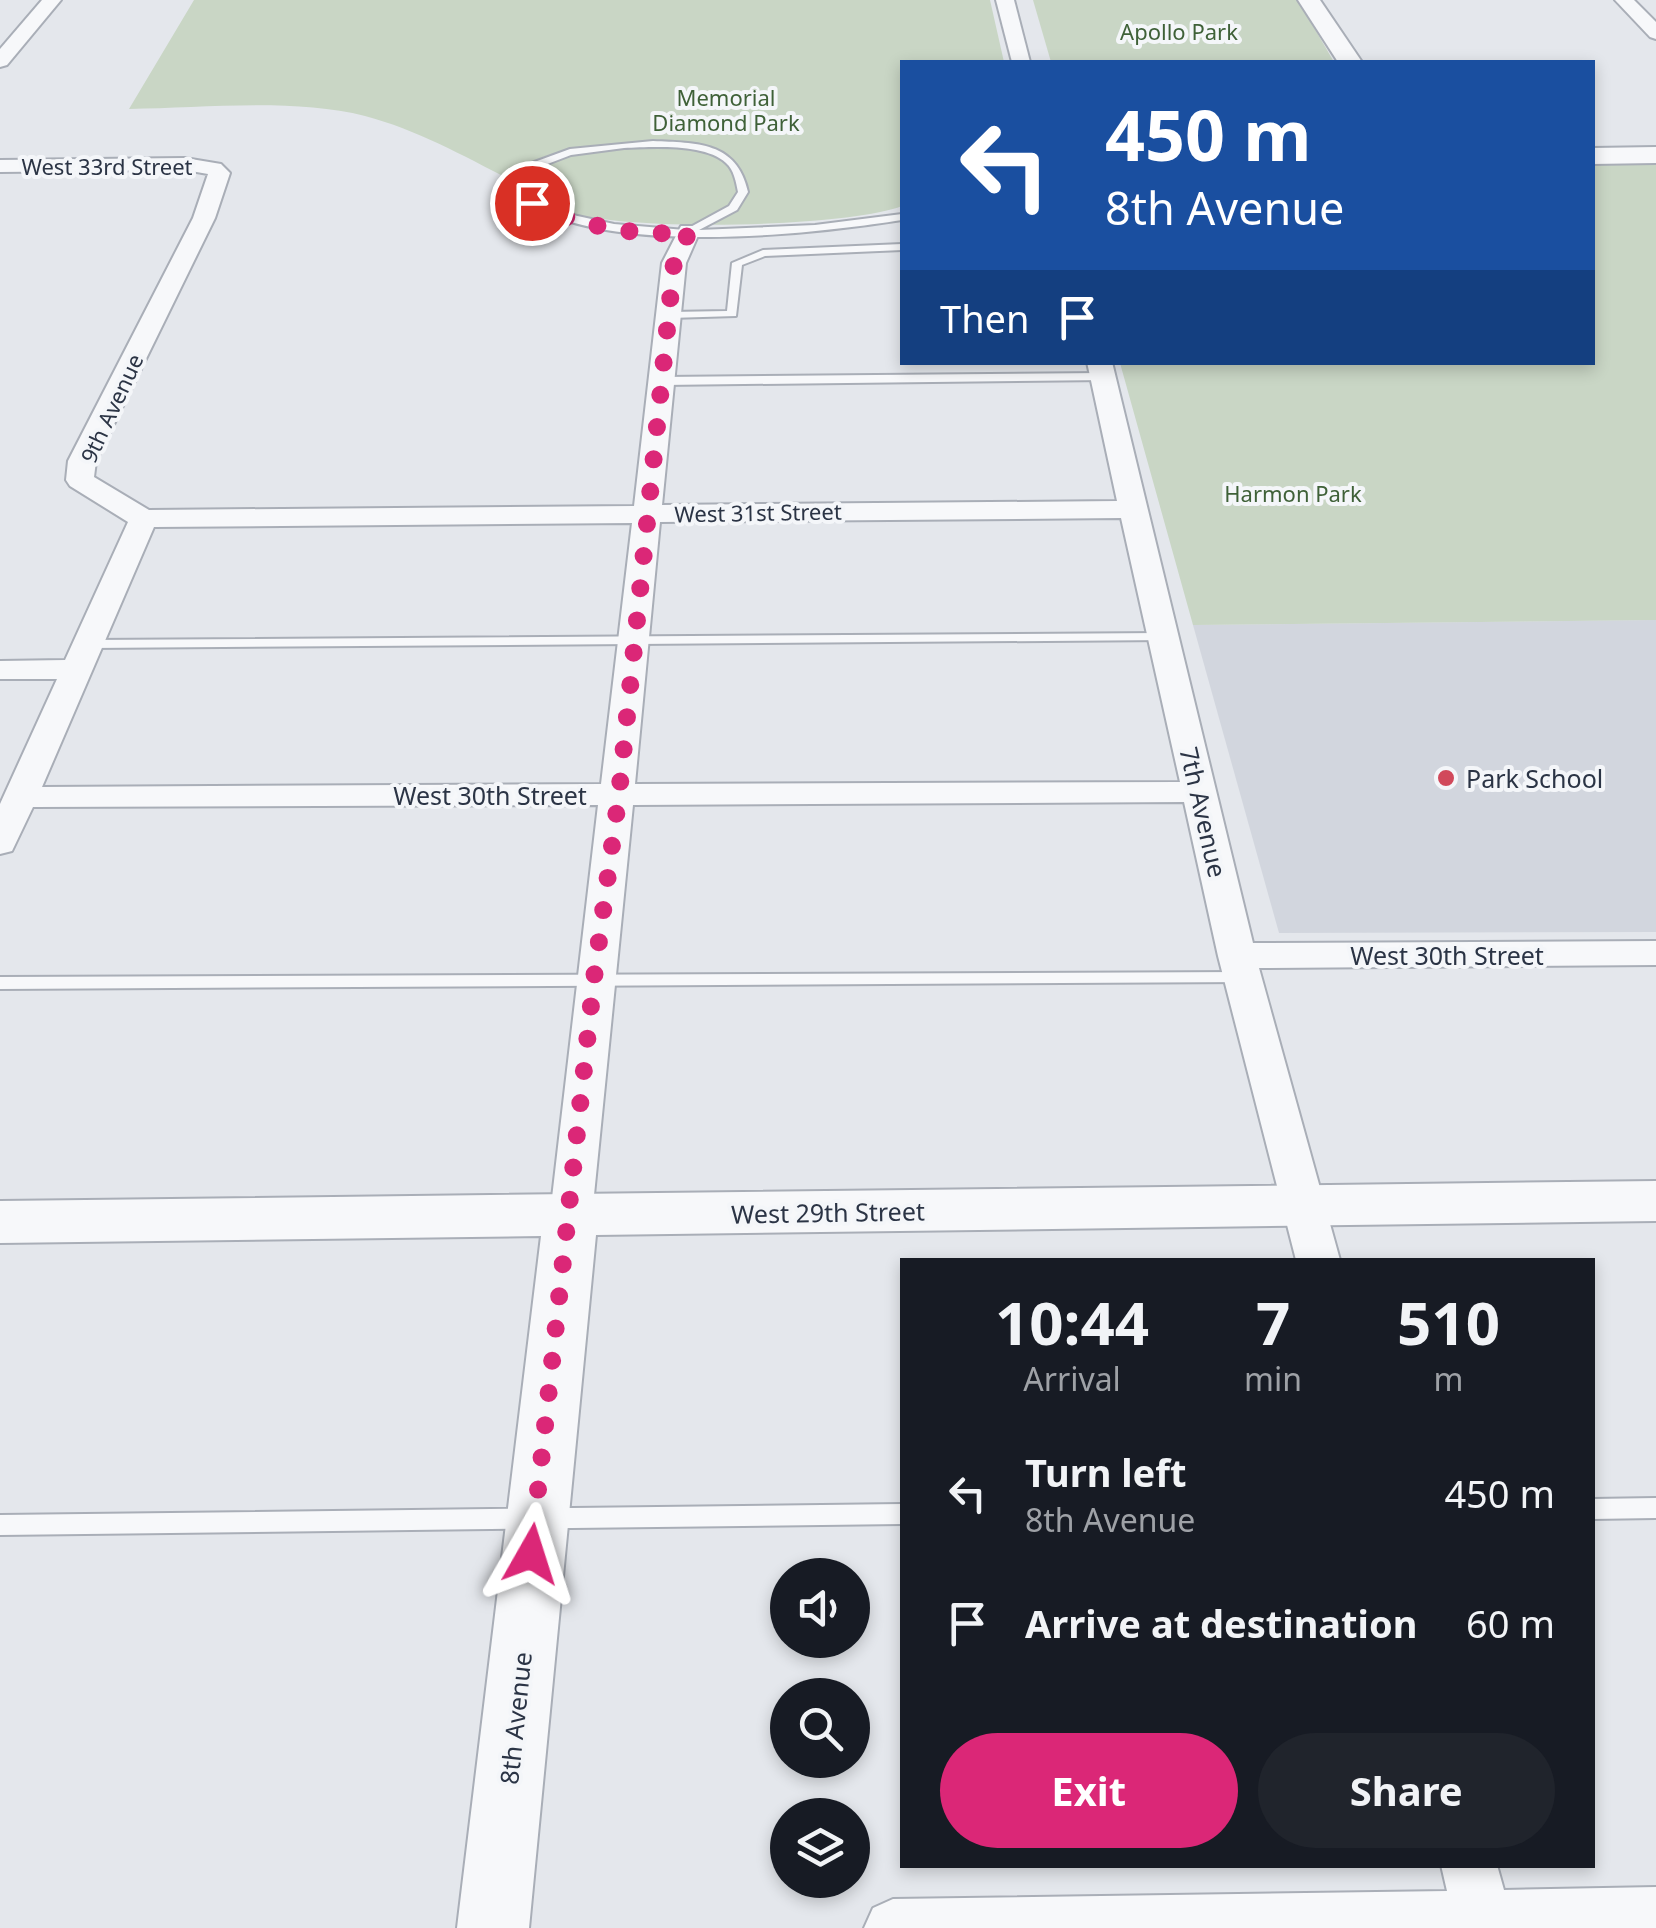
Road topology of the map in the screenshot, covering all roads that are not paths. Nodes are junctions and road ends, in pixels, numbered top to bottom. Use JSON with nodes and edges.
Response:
{"nodes":[{"id":1,"x":52,"y":0,"type":"edge"},
{"id":2,"x":1005,"y":0,"type":"edge"},
{"id":3,"x":1310,"y":0,"type":"edge"},
{"id":4,"x":1624,"y":0,"type":"edge"},
{"id":5,"x":1656,"y":32,"type":"edge"},
{"id":6,"x":0,"y":60,"type":"edge"},
{"id":7,"x":1020,"y":60,"type":"edge"},
{"id":8,"x":1349,"y":60,"type":"edge"},
{"id":9,"x":1656,"y":155,"type":"edge"},
{"id":10,"x":1595,"y":156,"type":"edge"},
{"id":11,"x":0,"y":166,"type":"edge"},
{"id":12,"x":214,"y":168,"type":"joint"},
{"id":13,"x":900,"y":217,"type":"edge"},
{"id":14,"x":689,"y":232,"type":"junction"},
{"id":15,"x":900,"y":247,"type":"edge"},
{"id":16,"x":670,"y":315,"type":"junction"},
{"id":17,"x":1013,"y":365,"type":"edge"},
{"id":18,"x":1100,"y":370,"type":"edge"},
{"id":19,"x":1015,"y":378,"type":"junction"},
{"id":20,"x":663,"y":381,"type":"junction"},
{"id":21,"x":1133,"y":509,"type":"junction"},
{"id":22,"x":649,"y":514,"type":"junction"},
{"id":23,"x":143,"y":518,"type":"junction"},
{"id":24,"x":1163,"y":637,"type":"junction"},
{"id":25,"x":636,"y":640,"type":"junction"},
{"id":26,"x":84,"y":656,"type":"junction"},
{"id":27,"x":0,"y":670,"type":"edge"},
{"id":28,"x":1199,"y":792,"type":"junction"},
{"id":29,"x":619,"y":794,"type":"junction"},
{"id":30,"x":21,"y":797,"type":"junction"},
{"id":31,"x":0,"y":843,"type":"edge"},
{"id":32,"x":1656,"y":954,"type":"edge"},
{"id":33,"x":1240,"y":967,"type":"junction"},
{"id":34,"x":594,"y":978,"type":"junction"},
{"id":35,"x":0,"y":984,"type":"edge"},
{"id":36,"x":1656,"y":1201,"type":"edge"},
{"id":37,"x":1305,"y":1206,"type":"junction"},
{"id":38,"x":570,"y":1215,"type":"junction"},
{"id":39,"x":0,"y":1222,"type":"edge"},
{"id":40,"x":1318,"y":1258,"type":"edge"},
{"id":41,"x":1595,"y":1508,"type":"edge"},
{"id":42,"x":1656,"y":1508,"type":"edge"},
{"id":43,"x":900,"y":1514,"type":"edge"},
{"id":44,"x":535,"y":1516,"type":"junction"},
{"id":45,"x":0,"y":1525,"type":"edge"},
{"id":46,"x":1470,"y":1868,"type":"edge"},
{"id":47,"x":1656,"y":1916,"type":"edge"},
{"id":48,"x":1484,"y":1924,"type":"edge"},
{"id":49,"x":493,"y":1928,"type":"edge"},
{"id":50,"x":893,"y":1928,"type":"edge"}],
"edges":[{"from":1,"to":6,"type":"street"},
{"from":2,"to":7,"type":"street"},
{"from":3,"to":8,"type":"street"},
{"from":4,"to":5,"type":"street"},
{"from":9,"to":10,"type":"street"},
{"from":11,"to":12,"type":"street","name":"West 33rd Street"},
{"from":12,"to":23,"type":"street","name":"9th Avenue"},
{"from":13,"to":14,"type":"lane"},
{"from":14,"to":14,"type":"lane"},
{"from":14,"to":16,"type":"street","name":"8th Avenue"},
{"from":15,"to":16,"type":"lane"},
{"from":16,"to":20,"type":"street","name":"8th Avenue"},
{"from":17,"to":19,"type":"lane"},
{"from":18,"to":19,"type":"lane"},
{"from":18,"to":21,"type":"street","name":"7th Avenue"},
{"from":19,"to":20,"type":"lane"},
{"from":20,"to":22,"type":"street","name":"8th Avenue"},
{"from":21,"to":22,"type":"street","name":"West 31st Street"},
{"from":21,"to":24,"type":"street","name":"7th Avenue"},
{"from":22,"to":23,"type":"street","name":"West 31st Street"},
{"from":22,"to":25,"type":"street","name":"8th Avenue"},
{"from":23,"to":26,"type":"street"},
{"from":24,"to":25,"type":"lane"},
{"from":24,"to":28,"type":"street","name":"7th Avenue"},
{"from":25,"to":26,"type":"lane"},
{"from":25,"to":29,"type":"street","name":"8th Avenue"},
{"from":26,"to":27,"type":"street"},
{"from":26,"to":30,"type":"street"},
{"from":28,"to":29,"type":"street","name":"West 30th Street"},
{"from":28,"to":33,"type":"street","name":"7th Avenue"},
{"from":29,"to":30,"type":"street","name":"West 30th Street"},
{"from":29,"to":34,"type":"street","name":"8th Avenue"},
{"from":30,"to":31,"type":"street"},
{"from":32,"to":33,"type":"street","name":"West 30th Street"},
{"from":33,"to":34,"type":"lane"},
{"from":33,"to":37,"type":"street","name":"7th Avenue"},
{"from":34,"to":35,"type":"lane"},
{"from":34,"to":38,"type":"street","name":"8th Avenue"},
{"from":36,"to":37,"type":"street","name":"West 29th Street"},
{"from":37,"to":38,"type":"street","name":"West 29th Street"},
{"from":37,"to":40,"type":"street","name":"7th Avenue"},
{"from":38,"to":39,"type":"street","name":"West 29th Street"},
{"from":38,"to":44,"type":"street","name":"8th Avenue"},
{"from":41,"to":42,"type":"lane"},
{"from":43,"to":44,"type":"lane"},
{"from":44,"to":45,"type":"lane"},
{"from":44,"to":49,"type":"street","name":"8th Avenue"},
{"from":46,"to":48,"type":"street"},
{"from":47,"to":48,"type":"street"},
{"from":48,"to":50,"type":"street"}]}
